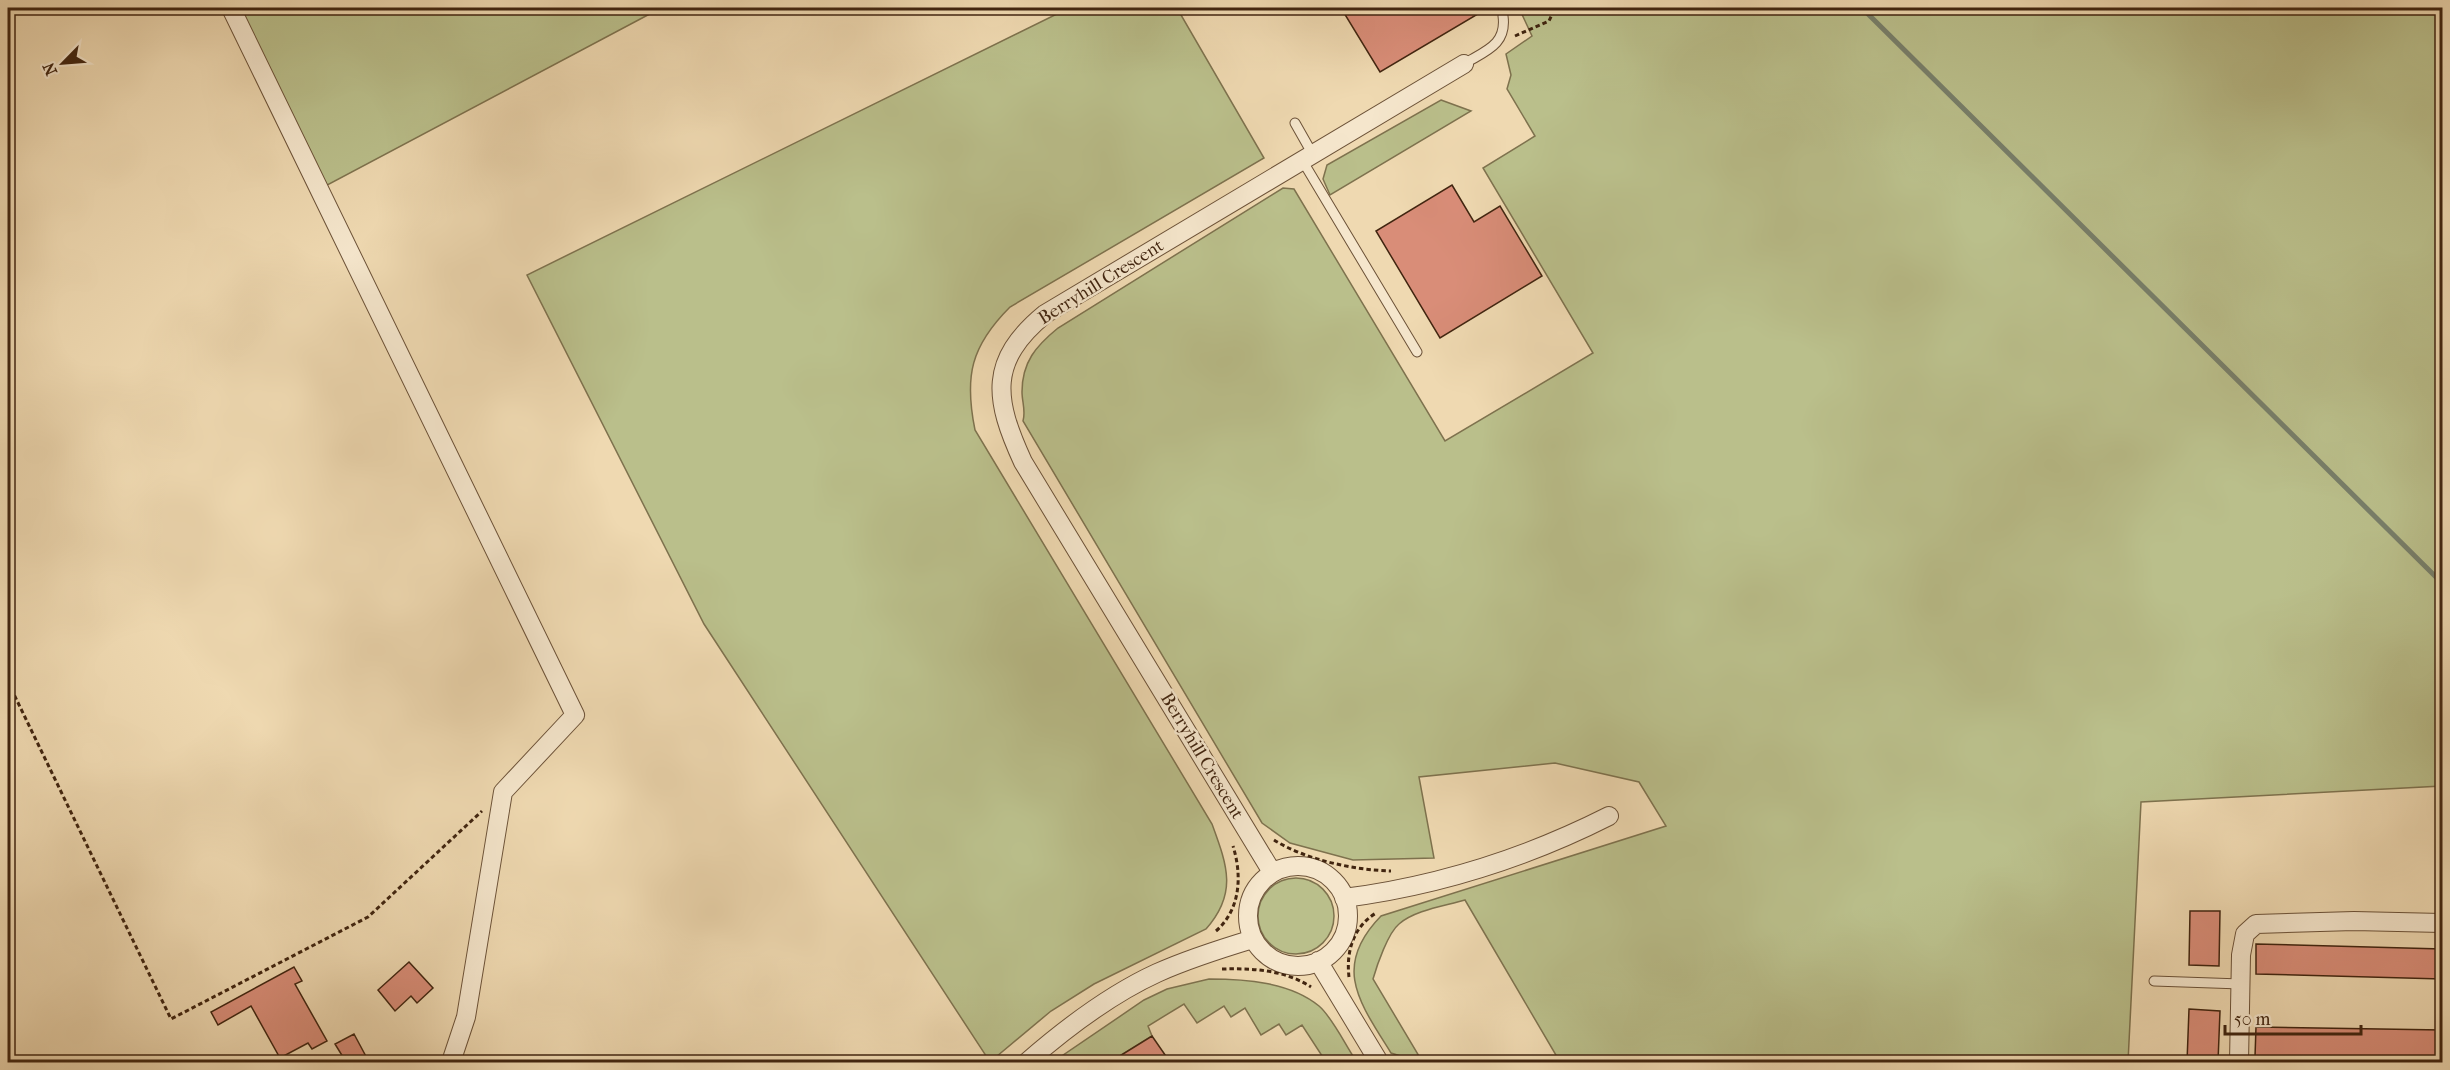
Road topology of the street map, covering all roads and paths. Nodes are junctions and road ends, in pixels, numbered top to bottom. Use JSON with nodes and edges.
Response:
{"nodes":[{"id":1,"x":231,"y":8,"type":"edge"},
{"id":2,"x":1555,"y":8,"type":"edge"},
{"id":3,"x":1503,"y":16,"type":"dead end"},
{"id":4,"x":1496,"y":44,"type":"junction"},
{"id":5,"x":1464,"y":64,"type":"joint"},
{"id":6,"x":1295,"y":123,"type":"dead end"},
{"id":7,"x":1307,"y":156,"type":"junction"},
{"id":8,"x":1417,"y":352,"type":"dead end"},
{"id":9,"x":8,"y":682,"type":"edge"},
{"id":10,"x":503,"y":792,"type":"junction"},
{"id":11,"x":1610,"y":816,"type":"dead end"},
{"id":12,"x":1268,"y":835,"type":"dead end"},
{"id":13,"x":1231,"y":837,"type":"dead end"},
{"id":14,"x":1393,"y":871,"type":"dead end"},
{"id":15,"x":1272,"y":872,"type":"junction"},
{"id":16,"x":1344,"y":898,"type":"junction"},
{"id":17,"x":1382,"y":909,"type":"dead end"},
{"id":18,"x":2442,"y":923,"type":"edge"},
{"id":19,"x":1208,"y":935,"type":"dead end"},
{"id":20,"x":1253,"y":939,"type":"junction"},
{"id":21,"x":1318,"y":961,"type":"junction"},
{"id":22,"x":1216,"y":969,"type":"dead end"},
{"id":23,"x":1349,"y":979,"type":"dead end"},
{"id":24,"x":2154,"y":981,"type":"dead end"},
{"id":25,"x":2241,"y":984,"type":"junction"},
{"id":26,"x":1316,"y":990,"type":"dead end"},
{"id":27,"x":451,"y":1062,"type":"edge"},
{"id":28,"x":1027,"y":1062,"type":"edge"},
{"id":29,"x":1379,"y":1062,"type":"edge"},
{"id":30,"x":2240,"y":1062,"type":"edge"}],
"edges":[{"from":1,"to":10,"type":"street"},
{"from":2,"to":4,"type":"path"},
{"from":3,"to":4,"type":"lane"},
{"from":4,"to":5,"type":"lane"},
{"from":5,"to":7,"type":"street","name":"Berryhill Crescent"},
{"from":6,"to":7,"type":"lane"},
{"from":7,"to":8,"type":"lane"},
{"from":7,"to":15,"type":"street","name":"Berryhill Crescent"},
{"from":9,"to":10,"type":"path"},
{"from":10,"to":27,"type":"street"},
{"from":11,"to":16,"type":"street"},
{"from":12,"to":14,"type":"path"},
{"from":13,"to":19,"type":"path"},
{"from":15,"to":16,"type":"street"},
{"from":15,"to":20,"type":"street"},
{"from":16,"to":21,"type":"street"},
{"from":17,"to":23,"type":"path"},
{"from":18,"to":25,"type":"street"},
{"from":20,"to":21,"type":"street"},
{"from":20,"to":28,"type":"street"},
{"from":21,"to":29,"type":"street"},
{"from":22,"to":26,"type":"path"},
{"from":24,"to":25,"type":"lane"},
{"from":25,"to":30,"type":"street"}]}
